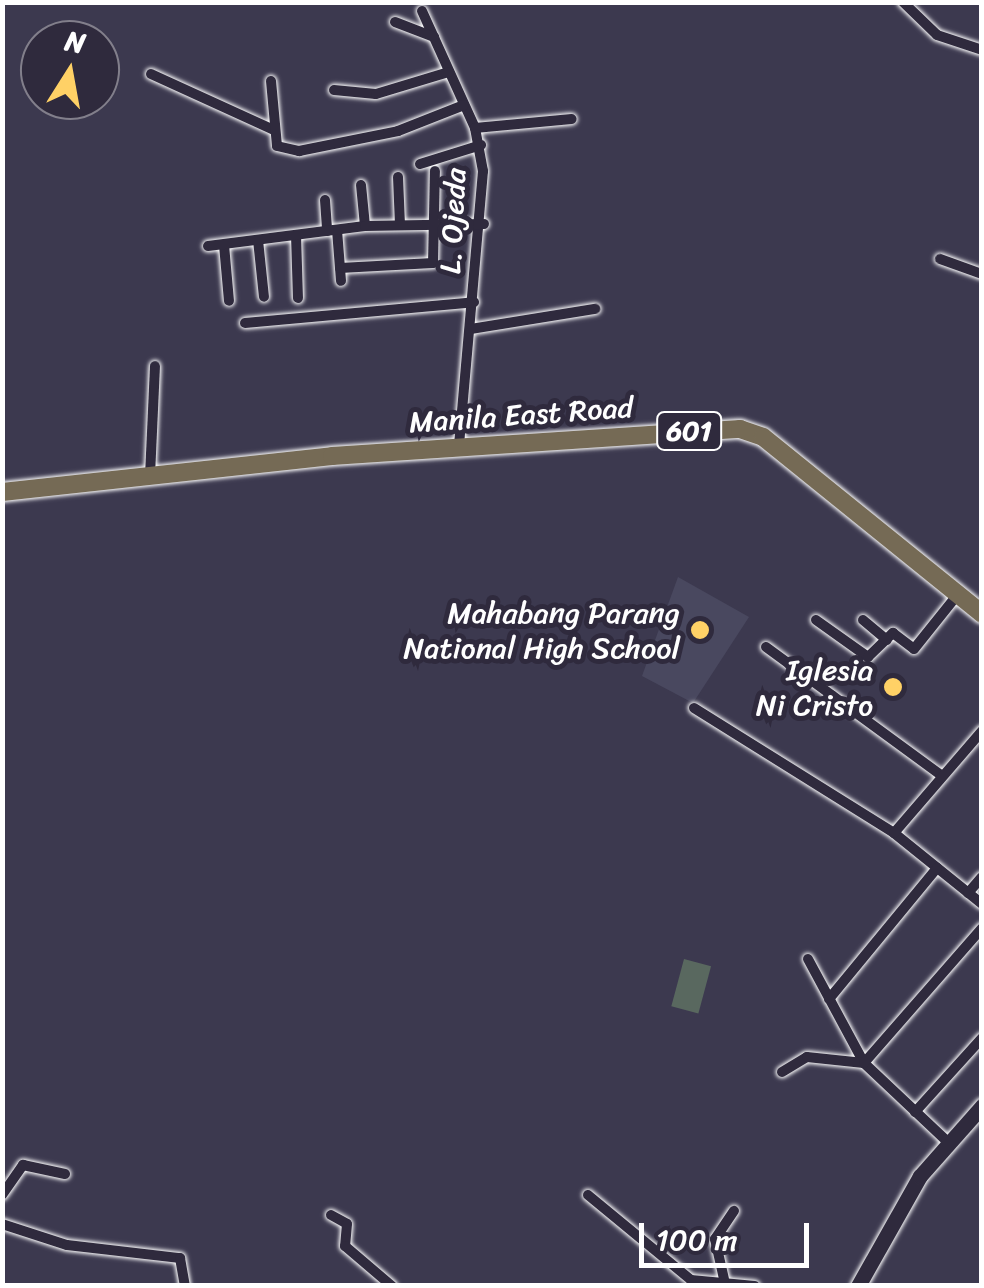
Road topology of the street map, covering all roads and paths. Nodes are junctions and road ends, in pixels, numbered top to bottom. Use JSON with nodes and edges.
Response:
{"nodes":[{"id":1,"x":903,"y":2,"type":"edge"},
{"id":2,"x":422,"y":10,"type":"dead end"},
{"id":3,"x":394,"y":22,"type":"dead end"},
{"id":4,"x":434,"y":37,"type":"junction"},
{"id":5,"x":982,"y":50,"type":"edge"},
{"id":6,"x":449,"y":72,"type":"junction"},
{"id":7,"x":152,"y":74,"type":"dead end"},
{"id":8,"x":271,"y":81,"type":"dead end"},
{"id":9,"x":334,"y":90,"type":"dead end"},
{"id":10,"x":464,"y":105,"type":"junction"},
{"id":11,"x":572,"y":119,"type":"dead end"},
{"id":12,"x":475,"y":128,"type":"junction"},
{"id":13,"x":274,"y":130,"type":"junction"},
{"id":14,"x":480,"y":145,"type":"junction"},
{"id":15,"x":420,"y":164,"type":"dead end"},
{"id":16,"x":435,"y":171,"type":"dead end"},
{"id":17,"x":398,"y":177,"type":"dead end"},
{"id":18,"x":361,"y":185,"type":"dead end"},
{"id":19,"x":326,"y":200,"type":"dead end"},
{"id":20,"x":437,"y":223,"type":"junction"},
{"id":21,"x":400,"y":224,"type":"junction"},
{"id":22,"x":484,"y":224,"type":"junction"},
{"id":23,"x":365,"y":226,"type":"junction"},
{"id":24,"x":332,"y":230,"type":"junction"},
{"id":25,"x":296,"y":235,"type":"junction"},
{"id":26,"x":258,"y":240,"type":"junction"},
{"id":27,"x":224,"y":244,"type":"junction"},
{"id":28,"x":208,"y":246,"type":"dead end"},
{"id":29,"x":940,"y":260,"type":"dead end"},
{"id":30,"x":982,"y":274,"type":"edge"},
{"id":31,"x":264,"y":296,"type":"dead end"},
{"id":32,"x":298,"y":298,"type":"dead end"},
{"id":33,"x":228,"y":301,"type":"dead end"},
{"id":34,"x":474,"y":302,"type":"junction"},
{"id":35,"x":595,"y":309,"type":"dead end"},
{"id":36,"x":245,"y":323,"type":"dead end"},
{"id":37,"x":471,"y":328,"type":"junction"},
{"id":38,"x":155,"y":366,"type":"dead end"},
{"id":39,"x":459,"y":446,"type":"junction"},
{"id":40,"x":150,"y":476,"type":"junction"},
{"id":41,"x":2,"y":492,"type":"edge"},
{"id":42,"x":958,"y":594,"type":"junction"},
{"id":43,"x":982,"y":614,"type":"edge"},
{"id":44,"x":816,"y":620,"type":"dead end"},
{"id":45,"x":862,"y":620,"type":"dead end"},
{"id":46,"x":890,"y":636,"type":"junction"},
{"id":47,"x":766,"y":647,"type":"dead end"},
{"id":48,"x":694,"y":708,"type":"dead end"},
{"id":49,"x":982,"y":731,"type":"edge"},
{"id":50,"x":942,"y":776,"type":"junction"},
{"id":51,"x":894,"y":832,"type":"junction"},
{"id":52,"x":938,"y":868,"type":"junction"},
{"id":53,"x":982,"y":877,"type":"edge"},
{"id":54,"x":968,"y":893,"type":"junction"},
{"id":55,"x":982,"y":904,"type":"edge"},
{"id":56,"x":982,"y":928,"type":"edge"},
{"id":57,"x":808,"y":959,"type":"dead end"},
{"id":58,"x":829,"y":999,"type":"junction"},
{"id":59,"x":982,"y":1038,"type":"edge"},
{"id":60,"x":864,"y":1064,"type":"junction"},
{"id":61,"x":782,"y":1072,"type":"dead end"},
{"id":62,"x":982,"y":1106,"type":"edge"},
{"id":63,"x":915,"y":1112,"type":"junction"},
{"id":64,"x":948,"y":1144,"type":"junction"},
{"id":65,"x":65,"y":1174,"type":"dead end"},
{"id":66,"x":2,"y":1195,"type":"edge"},
{"id":67,"x":588,"y":1195,"type":"dead end"},
{"id":68,"x":734,"y":1210,"type":"dead end"},
{"id":69,"x":331,"y":1215,"type":"dead end"},
{"id":70,"x":2,"y":1224,"type":"edge"},
{"id":71,"x":724,"y":1278,"type":"junction"},
{"id":72,"x":185,"y":1286,"type":"edge"},
{"id":73,"x":392,"y":1286,"type":"edge"},
{"id":74,"x":755,"y":1286,"type":"edge"},
{"id":75,"x":858,"y":1286,"type":"edge"}],
"edges":[{"from":1,"to":5,"type":"street"},
{"from":2,"to":4,"type":"street","name":"L. Ojeda"},
{"from":3,"to":4,"type":"street"},
{"from":4,"to":6,"type":"street","name":"L. Ojeda"},
{"from":6,"to":9,"type":"street"},
{"from":6,"to":10,"type":"street","name":"L. Ojeda"},
{"from":7,"to":13,"type":"street"},
{"from":8,"to":13,"type":"street"},
{"from":10,"to":12,"type":"street","name":"L. Ojeda"},
{"from":10,"to":13,"type":"street"},
{"from":11,"to":12,"type":"street"},
{"from":12,"to":14,"type":"street","name":"L. Ojeda"},
{"from":14,"to":15,"type":"street"},
{"from":14,"to":22,"type":"street","name":"L. Ojeda"},
{"from":16,"to":20,"type":"street"},
{"from":17,"to":21,"type":"street"},
{"from":18,"to":23,"type":"street"},
{"from":19,"to":24,"type":"street"},
{"from":20,"to":21,"type":"street"},
{"from":20,"to":22,"type":"street"},
{"from":20,"to":24,"type":"street"},
{"from":21,"to":23,"type":"street"},
{"from":22,"to":34,"type":"street","name":"L. Ojeda"},
{"from":23,"to":24,"type":"street"},
{"from":24,"to":25,"type":"street"},
{"from":25,"to":26,"type":"street"},
{"from":25,"to":32,"type":"street"},
{"from":26,"to":27,"type":"street"},
{"from":26,"to":31,"type":"street"},
{"from":27,"to":28,"type":"street"},
{"from":27,"to":33,"type":"street"},
{"from":29,"to":30,"type":"street"},
{"from":34,"to":36,"type":"street"},
{"from":34,"to":37,"type":"street","name":"L. Ojeda"},
{"from":35,"to":37,"type":"street"},
{"from":37,"to":39,"type":"street","name":"L. Ojeda"},
{"from":38,"to":40,"type":"street"},
{"from":39,"to":40,"type":"main road","name":"Manila East Road","number":"601"},
{"from":39,"to":42,"type":"main road","name":"Manila East Road","number":"601"},
{"from":40,"to":41,"type":"main road","name":"Manila East Road","number":"601"},
{"from":42,"to":43,"type":"main road","name":"Manila East Road","number":"601"},
{"from":42,"to":46,"type":"street"},
{"from":44,"to":46,"type":"street"},
{"from":45,"to":46,"type":"street"},
{"from":47,"to":50,"type":"street"},
{"from":48,"to":51,"type":"street"},
{"from":49,"to":50,"type":"street"},
{"from":50,"to":51,"type":"street"},
{"from":51,"to":52,"type":"street"},
{"from":52,"to":54,"type":"street"},
{"from":52,"to":58,"type":"street"},
{"from":53,"to":54,"type":"street"},
{"from":54,"to":55,"type":"street"},
{"from":56,"to":60,"type":"street"},
{"from":57,"to":58,"type":"street"},
{"from":58,"to":60,"type":"street"},
{"from":59,"to":63,"type":"street"},
{"from":60,"to":61,"type":"street"},
{"from":60,"to":63,"type":"street"},
{"from":62,"to":64,"type":"street"},
{"from":63,"to":64,"type":"street"},
{"from":64,"to":75,"type":"street"},
{"from":65,"to":66,"type":"street"},
{"from":67,"to":71,"type":"street"},
{"from":68,"to":71,"type":"street"},
{"from":69,"to":73,"type":"street"},
{"from":70,"to":72,"type":"street"},
{"from":71,"to":74,"type":"street"}]}
